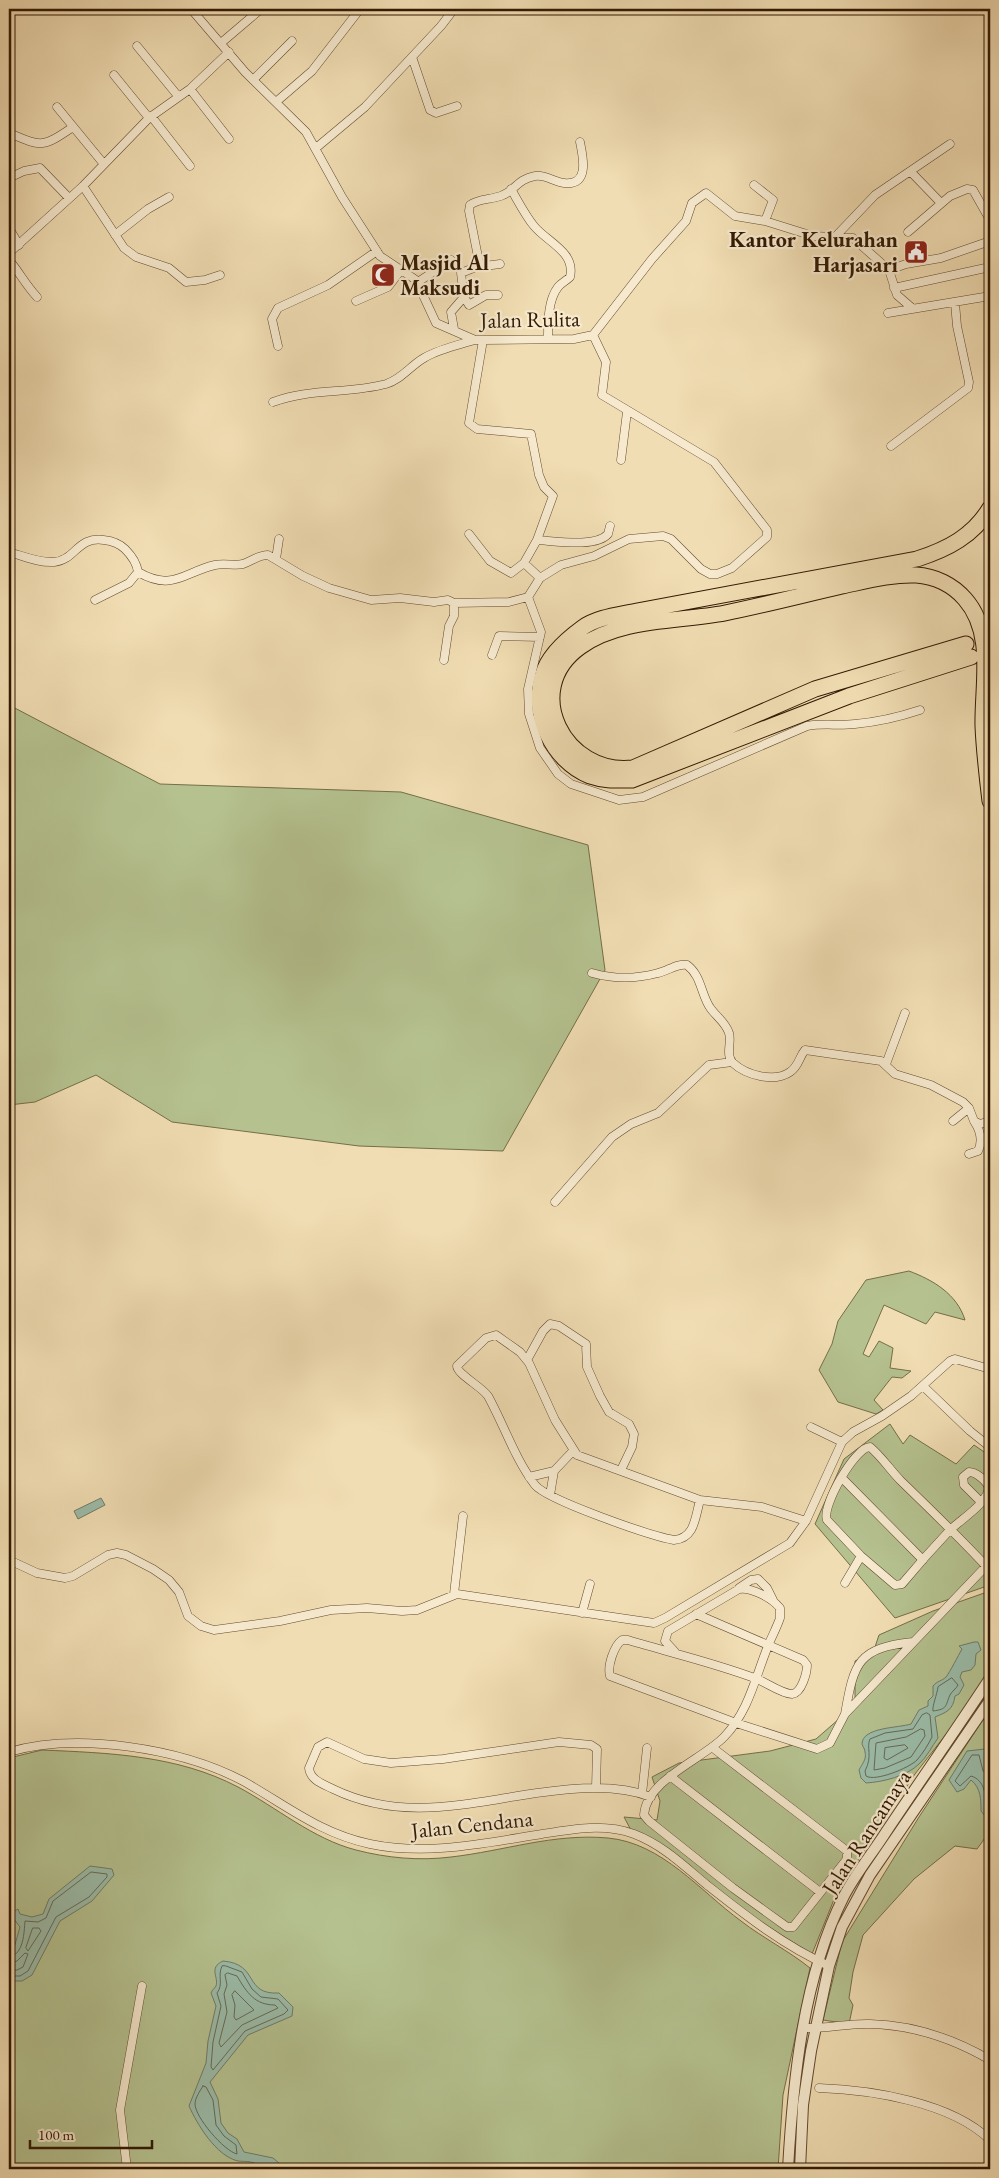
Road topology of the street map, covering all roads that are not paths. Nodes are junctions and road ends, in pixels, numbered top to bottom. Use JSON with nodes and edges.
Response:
{"nodes":[{"id":1,"x":191,"y":9,"type":"edge"},
{"id":2,"x":261,"y":9,"type":"edge"},
{"id":3,"x":360,"y":9,"type":"edge"},
{"id":4,"x":454,"y":9,"type":"edge"},
{"id":5,"x":292,"y":41,"type":"dead end"},
{"id":6,"x":221,"y":43,"type":"junction"},
{"id":7,"x":137,"y":46,"type":"dead end"},
{"id":8,"x":229,"y":52,"type":"junction"},
{"id":9,"x":412,"y":57,"type":"junction"},
{"id":10,"x":114,"y":75,"type":"dead end"},
{"id":11,"x":253,"y":80,"type":"junction"},
{"id":12,"x":190,"y":89,"type":"junction"},
{"id":13,"x":178,"y":96,"type":"junction"},
{"id":14,"x":276,"y":102,"type":"junction"},
{"id":15,"x":457,"y":106,"type":"dead end"},
{"id":16,"x":57,"y":107,"type":"dead end"},
{"id":17,"x":150,"y":117,"type":"junction"},
{"id":18,"x":73,"y":127,"type":"junction"},
{"id":19,"x":9,"y":132,"type":"edge"},
{"id":20,"x":230,"y":139,"type":"dead end"},
{"id":21,"x":580,"y":142,"type":"dead end"},
{"id":22,"x":950,"y":144,"type":"dead end"},
{"id":23,"x":316,"y":148,"type":"junction"},
{"id":24,"x":103,"y":163,"type":"junction"},
{"id":25,"x":190,"y":166,"type":"dead end"},
{"id":26,"x":911,"y":172,"type":"junction"},
{"id":27,"x":9,"y":178,"type":"edge"},
{"id":28,"x":754,"y":185,"type":"dead end"},
{"id":29,"x":83,"y":186,"type":"junction"},
{"id":30,"x":511,"y":189,"type":"junction"},
{"id":31,"x":169,"y":196,"type":"dead end"},
{"id":32,"x":69,"y":198,"type":"junction"},
{"id":33,"x":941,"y":203,"type":"junction"},
{"id":34,"x":990,"y":220,"type":"edge"},
{"id":35,"x":765,"y":221,"type":"junction"},
{"id":36,"x":9,"y":228,"type":"edge"},
{"id":37,"x":908,"y":232,"type":"dead end"},
{"id":38,"x":115,"y":235,"type":"junction"},
{"id":39,"x":835,"y":237,"type":"junction"},
{"id":40,"x":990,"y":241,"type":"edge"},
{"id":41,"x":19,"y":245,"type":"junction"},
{"id":42,"x":376,"y":251,"type":"junction"},
{"id":43,"x":9,"y":253,"type":"edge"},
{"id":44,"x":9,"y":260,"type":"edge"},
{"id":45,"x":451,"y":260,"type":"dead end"},
{"id":46,"x":500,"y":264,"type":"dead end"},
{"id":47,"x":476,"y":267,"type":"junction"},
{"id":48,"x":990,"y":267,"type":"edge"},
{"id":49,"x":401,"y":270,"type":"junction"},
{"id":50,"x":890,"y":270,"type":"junction"},
{"id":51,"x":220,"y":275,"type":"dead end"},
{"id":52,"x":418,"y":282,"type":"junction"},
{"id":53,"x":894,"y":288,"type":"junction"},
{"id":54,"x":498,"y":295,"type":"dead end"},
{"id":55,"x":990,"y":296,"type":"edge"},
{"id":56,"x":37,"y":297,"type":"dead end"},
{"id":57,"x":464,"y":297,"type":"junction"},
{"id":58,"x":356,"y":301,"type":"dead end"},
{"id":59,"x":954,"y":303,"type":"junction"},
{"id":60,"x":912,"y":308,"type":"junction"},
{"id":61,"x":888,"y":313,"type":"dead end"},
{"id":62,"x":454,"y":329,"type":"junction"},
{"id":63,"x":593,"y":335,"type":"junction"},
{"id":64,"x":548,"y":338,"type":"junction"},
{"id":65,"x":479,"y":340,"type":"junction"},
{"id":66,"x":278,"y":346,"type":"dead end"},
{"id":67,"x":273,"y":402,"type":"dead end"},
{"id":68,"x":627,"y":412,"type":"junction"},
{"id":69,"x":891,"y":446,"type":"dead end"},
{"id":70,"x":621,"y":460,"type":"dead end"},
{"id":71,"x":990,"y":508,"type":"edge"},
{"id":72,"x":610,"y":526,"type":"dead end"},
{"id":73,"x":469,"y":534,"type":"dead end"},
{"id":74,"x":279,"y":539,"type":"dead end"},
{"id":75,"x":538,"y":540,"type":"junction"},
{"id":76,"x":9,"y":552,"type":"edge"},
{"id":77,"x":276,"y":559,"type":"junction"},
{"id":78,"x":524,"y":563,"type":"junction"},
{"id":79,"x":138,"y":572,"type":"junction"},
{"id":80,"x":540,"y":578,"type":"junction"},
{"id":81,"x":528,"y":598,"type":"junction"},
{"id":82,"x":95,"y":600,"type":"dead end"},
{"id":83,"x":454,"y":603,"type":"junction"},
{"id":84,"x":540,"y":637,"type":"junction"},
{"id":85,"x":492,"y":655,"type":"dead end"},
{"id":86,"x":444,"y":660,"type":"dead end"},
{"id":87,"x":920,"y":710,"type":"dead end"},
{"id":88,"x":990,"y":801,"type":"edge"},
{"id":89,"x":592,"y":973,"type":"dead end"},
{"id":90,"x":905,"y":1013,"type":"dead end"},
{"id":91,"x":732,"y":1062,"type":"junction"},
{"id":92,"x":886,"y":1064,"type":"junction"},
{"id":93,"x":969,"y":1108,"type":"junction"},
{"id":94,"x":974,"y":1121,"type":"junction"},
{"id":95,"x":990,"y":1121,"type":"edge"},
{"id":96,"x":953,"y":1122,"type":"dead end"},
{"id":97,"x":969,"y":1154,"type":"dead end"},
{"id":98,"x":555,"y":1202,"type":"dead end"},
{"id":99,"x":527,"y":1360,"type":"junction"},
{"id":100,"x":990,"y":1368,"type":"edge"},
{"id":101,"x":923,"y":1386,"type":"junction"},
{"id":102,"x":811,"y":1427,"type":"dead end"},
{"id":103,"x":842,"y":1442,"type":"junction"},
{"id":104,"x":990,"y":1447,"type":"edge"},
{"id":105,"x":573,"y":1451,"type":"junction"},
{"id":106,"x":621,"y":1470,"type":"junction"},
{"id":107,"x":554,"y":1471,"type":"junction"},
{"id":108,"x":529,"y":1477,"type":"junction"},
{"id":109,"x":842,"y":1478,"type":"junction"},
{"id":110,"x":550,"y":1496,"type":"junction"},
{"id":111,"x":700,"y":1500,"type":"junction"},
{"id":112,"x":981,"y":1502,"type":"dead end"},
{"id":113,"x":463,"y":1516,"type":"dead end"},
{"id":114,"x":806,"y":1521,"type":"junction"},
{"id":115,"x":951,"y":1530,"type":"junction"},
{"id":116,"x":861,"y":1556,"type":"junction"},
{"id":117,"x":9,"y":1560,"type":"edge"},
{"id":118,"x":923,"y":1560,"type":"junction"},
{"id":119,"x":988,"y":1564,"type":"edge"},
{"id":120,"x":845,"y":1583,"type":"dead end"},
{"id":121,"x":590,"y":1584,"type":"dead end"},
{"id":122,"x":738,"y":1589,"type":"junction"},
{"id":123,"x":454,"y":1594,"type":"junction"},
{"id":124,"x":773,"y":1600,"type":"junction"},
{"id":125,"x":582,"y":1613,"type":"junction"},
{"id":126,"x":696,"y":1614,"type":"junction"},
{"id":127,"x":913,"y":1642,"type":"junction"},
{"id":128,"x":768,"y":1646,"type":"junction"},
{"id":129,"x":675,"y":1652,"type":"junction"},
{"id":130,"x":990,"y":1678,"type":"edge"},
{"id":131,"x":757,"y":1680,"type":"junction"},
{"id":132,"x":990,"y":1700,"type":"edge"},
{"id":133,"x":845,"y":1714,"type":"junction"},
{"id":134,"x":736,"y":1723,"type":"junction"},
{"id":135,"x":647,"y":1748,"type":"dead end"},
{"id":136,"x":713,"y":1748,"type":"junction"},
{"id":137,"x":9,"y":1752,"type":"edge"},
{"id":138,"x":670,"y":1776,"type":"junction"},
{"id":139,"x":596,"y":1788,"type":"junction"},
{"id":140,"x":642,"y":1794,"type":"junction"},
{"id":141,"x":651,"y":1797,"type":"junction"},
{"id":142,"x":820,"y":1892,"type":"junction"},
{"id":143,"x":824,"y":1964,"type":"junction"},
{"id":144,"x":142,"y":1986,"type":"dead end"},
{"id":145,"x":804,"y":2028,"type":"junction"},
{"id":146,"x":816,"y":2028,"type":"junction"},
{"id":147,"x":990,"y":2060,"type":"edge"},
{"id":148,"x":819,"y":2088,"type":"dead end"},
{"id":149,"x":990,"y":2140,"type":"edge"},
{"id":150,"x":127,"y":2169,"type":"edge"},
{"id":151,"x":788,"y":2169,"type":"edge"},
{"id":152,"x":800,"y":2169,"type":"edge"}],
"edges":[{"from":1,"to":6,"type":"street"},
{"from":2,"to":6,"type":"street"},
{"from":3,"to":14,"type":"street"},
{"from":4,"to":9,"type":"street"},
{"from":5,"to":11,"type":"street"},
{"from":6,"to":8,"type":"street"},
{"from":7,"to":13,"type":"street"},
{"from":8,"to":11,"type":"street"},
{"from":8,"to":12,"type":"street"},
{"from":9,"to":15,"type":"street"},
{"from":9,"to":23,"type":"street"},
{"from":10,"to":17,"type":"street"},
{"from":11,"to":14,"type":"street"},
{"from":12,"to":13,"type":"street"},
{"from":12,"to":20,"type":"street"},
{"from":13,"to":17,"type":"street"},
{"from":14,"to":23,"type":"street"},
{"from":16,"to":18,"type":"street"},
{"from":17,"to":24,"type":"street"},
{"from":17,"to":25,"type":"street"},
{"from":18,"to":19,"type":"street"},
{"from":18,"to":24,"type":"street"},
{"from":21,"to":30,"type":"street"},
{"from":22,"to":26,"type":"street"},
{"from":23,"to":42,"type":"street"},
{"from":24,"to":29,"type":"street"},
{"from":26,"to":33,"type":"street"},
{"from":26,"to":39,"type":"street"},
{"from":27,"to":32,"type":"street"},
{"from":28,"to":35,"type":"street"},
{"from":29,"to":32,"type":"street"},
{"from":29,"to":38,"type":"street"},
{"from":30,"to":47,"type":"street"},
{"from":30,"to":64,"type":"street"},
{"from":31,"to":38,"type":"street"},
{"from":32,"to":41,"type":"street"},
{"from":33,"to":34,"type":"street"},
{"from":33,"to":37,"type":"street"},
{"from":35,"to":39,"type":"street","name":"Jalan Rulita"},
{"from":35,"to":63,"type":"street","name":"Jalan Rulita"},
{"from":36,"to":41,"type":"street"},
{"from":38,"to":51,"type":"street"},
{"from":39,"to":50,"type":"street","name":"Jalan Rulita"},
{"from":40,"to":50,"type":"street"},
{"from":41,"to":43,"type":"street"},
{"from":42,"to":49,"type":"street"},
{"from":42,"to":66,"type":"street"},
{"from":44,"to":56,"type":"street"},
{"from":45,"to":52,"type":"street"},
{"from":46,"to":47,"type":"street"},
{"from":47,"to":57,"type":"street"},
{"from":48,"to":53,"type":"street"},
{"from":49,"to":52,"type":"street"},
{"from":49,"to":58,"type":"street"},
{"from":50,"to":53,"type":"street"},
{"from":52,"to":62,"type":"street","name":"Jalan Rulita"},
{"from":53,"to":60,"type":"street"},
{"from":54,"to":57,"type":"street"},
{"from":55,"to":59,"type":"street"},
{"from":57,"to":62,"type":"street"},
{"from":59,"to":60,"type":"street"},
{"from":59,"to":69,"type":"street"},
{"from":60,"to":61,"type":"street"},
{"from":62,"to":65,"type":"street","name":"Jalan Rulita"},
{"from":63,"to":64,"type":"street","name":"Jalan Rulita"},
{"from":63,"to":68,"type":"street"},
{"from":64,"to":65,"type":"street","name":"Jalan Rulita"},
{"from":65,"to":67,"type":"street"},
{"from":65,"to":75,"type":"street"},
{"from":68,"to":70,"type":"street"},
{"from":68,"to":80,"type":"street"},
{"from":71,"to":88,"type":"highway"},
{"from":72,"to":75,"type":"street"},
{"from":73,"to":78,"type":"street"},
{"from":74,"to":77,"type":"street"},
{"from":75,"to":78,"type":"street"},
{"from":76,"to":79,"type":"street"},
{"from":77,"to":79,"type":"street"},
{"from":77,"to":83,"type":"street"},
{"from":78,"to":80,"type":"street"},
{"from":79,"to":82,"type":"street"},
{"from":80,"to":81,"type":"street"},
{"from":81,"to":83,"type":"street"},
{"from":81,"to":84,"type":"street"},
{"from":83,"to":86,"type":"street"},
{"from":84,"to":85,"type":"street"},
{"from":84,"to":87,"type":"street"},
{"from":89,"to":91,"type":"street"},
{"from":90,"to":92,"type":"street"},
{"from":91,"to":92,"type":"street"},
{"from":91,"to":98,"type":"street"},
{"from":92,"to":93,"type":"street"},
{"from":93,"to":94,"type":"street"},
{"from":93,"to":96,"type":"street"},
{"from":94,"to":95,"type":"street"},
{"from":94,"to":97,"type":"street"},
{"from":99,"to":105,"type":"street"},
{"from":99,"to":106,"type":"street"},
{"from":99,"to":108,"type":"street"},
{"from":100,"to":101,"type":"street"},
{"from":101,"to":103,"type":"street"},
{"from":101,"to":104,"type":"street"},
{"from":102,"to":103,"type":"street"},
{"from":103,"to":114,"type":"street"},
{"from":105,"to":106,"type":"street"},
{"from":105,"to":107,"type":"street"},
{"from":106,"to":111,"type":"street"},
{"from":107,"to":108,"type":"street"},
{"from":107,"to":110,"type":"street"},
{"from":108,"to":110,"type":"street"},
{"from":109,"to":115,"type":"street"},
{"from":109,"to":116,"type":"street"},
{"from":109,"to":118,"type":"street"},
{"from":110,"to":111,"type":"street"},
{"from":111,"to":114,"type":"street"},
{"from":112,"to":115,"type":"street"},
{"from":113,"to":123,"type":"street"},
{"from":114,"to":125,"type":"street"},
{"from":115,"to":118,"type":"street"},
{"from":115,"to":119,"type":"street"},
{"from":116,"to":118,"type":"street"},
{"from":116,"to":120,"type":"street"},
{"from":117,"to":123,"type":"street"},
{"from":119,"to":127,"type":"street"},
{"from":121,"to":125,"type":"street"},
{"from":122,"to":124,"type":"street"},
{"from":122,"to":124,"type":"street"},
{"from":122,"to":126,"type":"street"},
{"from":123,"to":125,"type":"street"},
{"from":124,"to":128,"type":"street"},
{"from":126,"to":128,"type":"street"},
{"from":126,"to":129,"type":"street"},
{"from":127,"to":133,"type":"street"},
{"from":127,"to":133,"type":"street"},
{"from":128,"to":131,"type":"street"},
{"from":128,"to":131,"type":"street"},
{"from":129,"to":131,"type":"street"},
{"from":129,"to":134,"type":"street"},
{"from":130,"to":143,"type":"street","name":"Jalan Rancamaya"},
{"from":131,"to":134,"type":"street"},
{"from":132,"to":143,"type":"street","name":"Jalan Rancamaya"},
{"from":133,"to":134,"type":"street"},
{"from":134,"to":136,"type":"street"},
{"from":135,"to":140,"type":"street"},
{"from":136,"to":138,"type":"street"},
{"from":136,"to":142,"type":"street"},
{"from":137,"to":143,"type":"street","name":"Jalan Cendana"},
{"from":138,"to":141,"type":"street"},
{"from":138,"to":142,"type":"street"},
{"from":139,"to":139,"type":"street"},
{"from":139,"to":140,"type":"street"},
{"from":140,"to":141,"type":"street"},
{"from":141,"to":142,"type":"street"},
{"from":143,"to":145,"type":"street","name":"Jalan Rancamaya"},
{"from":143,"to":146,"type":"street","name":"Jalan Rancamaya"},
{"from":144,"to":150,"type":"street"},
{"from":145,"to":146,"type":"street"},
{"from":145,"to":151,"type":"street","name":"Jalan Rancamaya"},
{"from":146,"to":147,"type":"street"},
{"from":146,"to":152,"type":"street","name":"Jalan Rancamaya"},
{"from":148,"to":149,"type":"street"}]}
